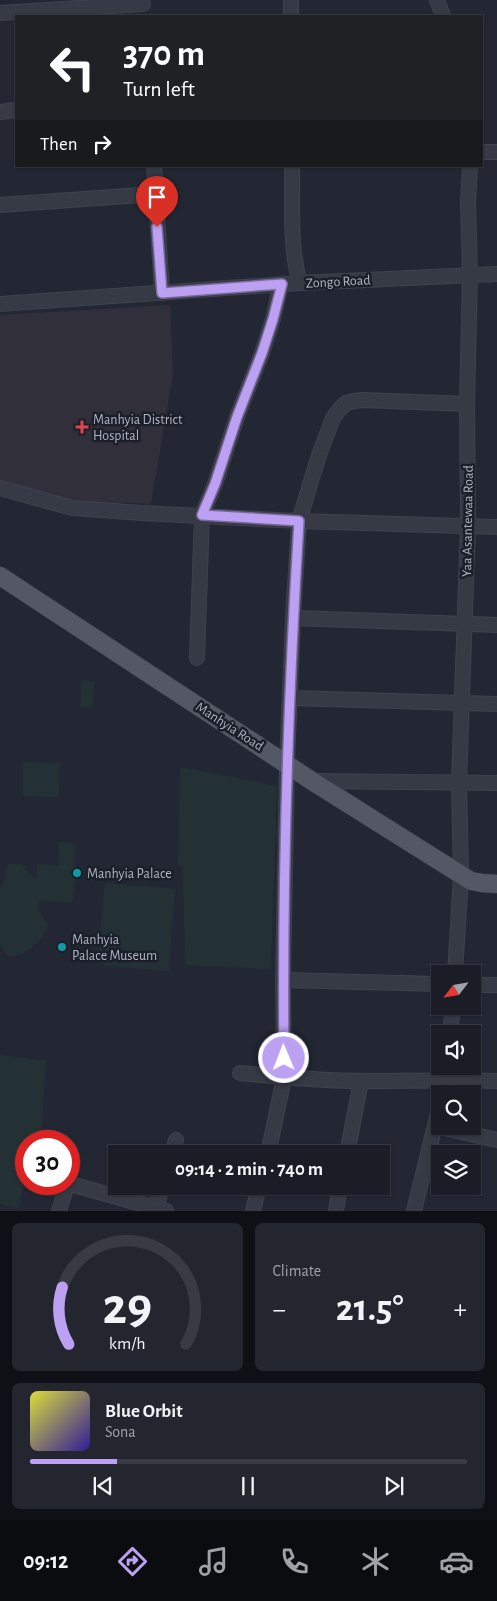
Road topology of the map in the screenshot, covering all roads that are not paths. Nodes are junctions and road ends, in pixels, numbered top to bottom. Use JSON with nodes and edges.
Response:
{"nodes":[{"id":1,"x":291,"y":0,"type":"edge"},
{"id":2,"x":437,"y":0,"type":"edge"},
{"id":3,"x":143,"y":7,"type":"edge"},
{"id":4,"x":0,"y":13,"type":"edge"},
{"id":5,"x":291,"y":15,"type":"edge"},
{"id":6,"x":443,"y":15,"type":"edge"},
{"id":7,"x":15,"y":110,"type":"edge"},
{"id":8,"x":0,"y":112,"type":"edge"},
{"id":9,"x":483,"y":152,"type":"edge"},
{"id":10,"x":497,"y":152,"type":"edge"},
{"id":11,"x":154,"y":167,"type":"edge"},
{"id":12,"x":292,"y":167,"type":"edge"},
{"id":13,"x":470,"y":167,"type":"edge"},
{"id":14,"x":155,"y":194,"type":"junction"},
{"id":15,"x":0,"y":204,"type":"edge"},
{"id":16,"x":470,"y":274,"type":"junction"},
{"id":17,"x":497,"y":274,"type":"edge"},
{"id":18,"x":300,"y":283,"type":"junction"},
{"id":19,"x":282,"y":284,"type":"junction"},
{"id":20,"x":162,"y":293,"type":"junction"},
{"id":21,"x":0,"y":304,"type":"edge"},
{"id":22,"x":467,"y":404,"type":"junction"},
{"id":23,"x":0,"y":488,"type":"edge"},
{"id":24,"x":202,"y":515,"type":"junction"},
{"id":25,"x":299,"y":521,"type":"junction"},
{"id":26,"x":468,"y":526,"type":"junction"},
{"id":27,"x":497,"y":527,"type":"edge"},
{"id":28,"x":0,"y":576,"type":"edge"},
{"id":29,"x":293,"y":618,"type":"junction"},
{"id":30,"x":464,"y":624,"type":"junction"},
{"id":31,"x":497,"y":625,"type":"edge"},
{"id":32,"x":197,"y":658,"type":"dead end"},
{"id":33,"x":290,"y":698,"type":"junction"},
{"id":34,"x":462,"y":704,"type":"junction"},
{"id":35,"x":497,"y":704,"type":"edge"},
{"id":36,"x":288,"y":764,"type":"junction"},
{"id":37,"x":312,"y":781,"type":"junction"},
{"id":38,"x":459,"y":782,"type":"junction"},
{"id":39,"x":497,"y":783,"type":"edge"},
{"id":40,"x":462,"y":875,"type":"junction"},
{"id":41,"x":497,"y":884,"type":"edge"},
{"id":42,"x":456,"y":965,"type":"edge"},
{"id":43,"x":283,"y":980,"type":"junction"},
{"id":44,"x":431,"y":984,"type":"edge"},
{"id":45,"x":481,"y":985,"type":"edge"},
{"id":46,"x":497,"y":985,"type":"edge"},
{"id":47,"x":240,"y":1073,"type":"dead end"},
{"id":48,"x":431,"y":1074,"type":"edge"},
{"id":49,"x":460,"y":1075,"type":"edge"},
{"id":50,"x":284,"y":1078,"type":"junction"},
{"id":51,"x":361,"y":1081,"type":"junction"},
{"id":52,"x":497,"y":1081,"type":"edge"},
{"id":53,"x":433,"y":1135,"type":"edge"},
{"id":54,"x":475,"y":1135,"type":"edge"},
{"id":55,"x":176,"y":1140,"type":"dead end"},
{"id":56,"x":497,"y":1140,"type":"edge"},
{"id":57,"x":175,"y":1145,"type":"edge"},
{"id":58,"x":270,"y":1145,"type":"edge"},
{"id":59,"x":349,"y":1145,"type":"edge"},
{"id":60,"x":162,"y":1195,"type":"edge"},
{"id":61,"x":257,"y":1195,"type":"edge"},
{"id":62,"x":339,"y":1195,"type":"edge"},
{"id":63,"x":161,"y":1210,"type":"edge"},
{"id":64,"x":59,"y":1211,"type":"edge"},
{"id":65,"x":253,"y":1211,"type":"edge"},
{"id":66,"x":336,"y":1211,"type":"edge"},
{"id":67,"x":414,"y":1211,"type":"edge"}],
"edges":[{"from":1,"to":5,"type":"street"},
{"from":2,"to":6,"type":"street"},
{"from":3,"to":4,"type":"street"},
{"from":7,"to":8,"type":"street"},
{"from":9,"to":10,"type":"street"},
{"from":11,"to":14,"type":"street"},
{"from":12,"to":18,"type":"street"},
{"from":13,"to":16,"type":"street","name":"Yaa Asantewaa Road"},
{"from":14,"to":15,"type":"street"},
{"from":14,"to":20,"type":"street"},
{"from":16,"to":17,"type":"street","name":"Zongo Road"},
{"from":16,"to":18,"type":"street","name":"Zongo Road"},
{"from":16,"to":22,"type":"street","name":"Yaa Asantewaa Road"},
{"from":18,"to":19,"type":"street","name":"Zongo Road"},
{"from":19,"to":20,"type":"street","name":"Zongo Road"},
{"from":19,"to":24,"type":"street"},
{"from":20,"to":21,"type":"street","name":"Zongo Road"},
{"from":22,"to":25,"type":"street"},
{"from":22,"to":26,"type":"street","name":"Yaa Asantewaa Road"},
{"from":23,"to":24,"type":"street"},
{"from":24,"to":25,"type":"street"},
{"from":24,"to":32,"type":"street"},
{"from":25,"to":26,"type":"street"},
{"from":25,"to":29,"type":"street"},
{"from":26,"to":27,"type":"street"},
{"from":26,"to":30,"type":"street","name":"Yaa Asantewaa Road"},
{"from":28,"to":36,"type":"main road","name":"Manhyia Road"},
{"from":29,"to":30,"type":"street"},
{"from":29,"to":33,"type":"street"},
{"from":30,"to":31,"type":"street"},
{"from":30,"to":34,"type":"street","name":"Yaa Asantewaa Road"},
{"from":33,"to":34,"type":"street"},
{"from":33,"to":36,"type":"street"},
{"from":34,"to":35,"type":"street"},
{"from":34,"to":38,"type":"street","name":"Yaa Asantewaa Road"},
{"from":36,"to":37,"type":"main road","name":"Manhyia Road"},
{"from":36,"to":43,"type":"street"},
{"from":37,"to":38,"type":"street"},
{"from":37,"to":40,"type":"main road","name":"Manhyia Road"},
{"from":38,"to":39,"type":"street"},
{"from":38,"to":40,"type":"street","name":"Yaa Asantewaa Road"},
{"from":40,"to":41,"type":"main road","name":"Manhyia Road"},
{"from":40,"to":42,"type":"street","name":"Yaa Asantewaa Road"},
{"from":43,"to":44,"type":"street"},
{"from":43,"to":50,"type":"street"},
{"from":45,"to":46,"type":"street"},
{"from":47,"to":50,"type":"street"},
{"from":48,"to":51,"type":"street"},
{"from":49,"to":52,"type":"street"},
{"from":50,"to":51,"type":"street"},
{"from":50,"to":58,"type":"street"},
{"from":51,"to":59,"type":"street"},
{"from":53,"to":67,"type":"street"},
{"from":54,"to":56,"type":"street"},
{"from":55,"to":57,"type":"street"},
{"from":60,"to":63,"type":"street"},
{"from":61,"to":65,"type":"street"},
{"from":62,"to":66,"type":"street"},
{"from":63,"to":64,"type":"street"}]}
